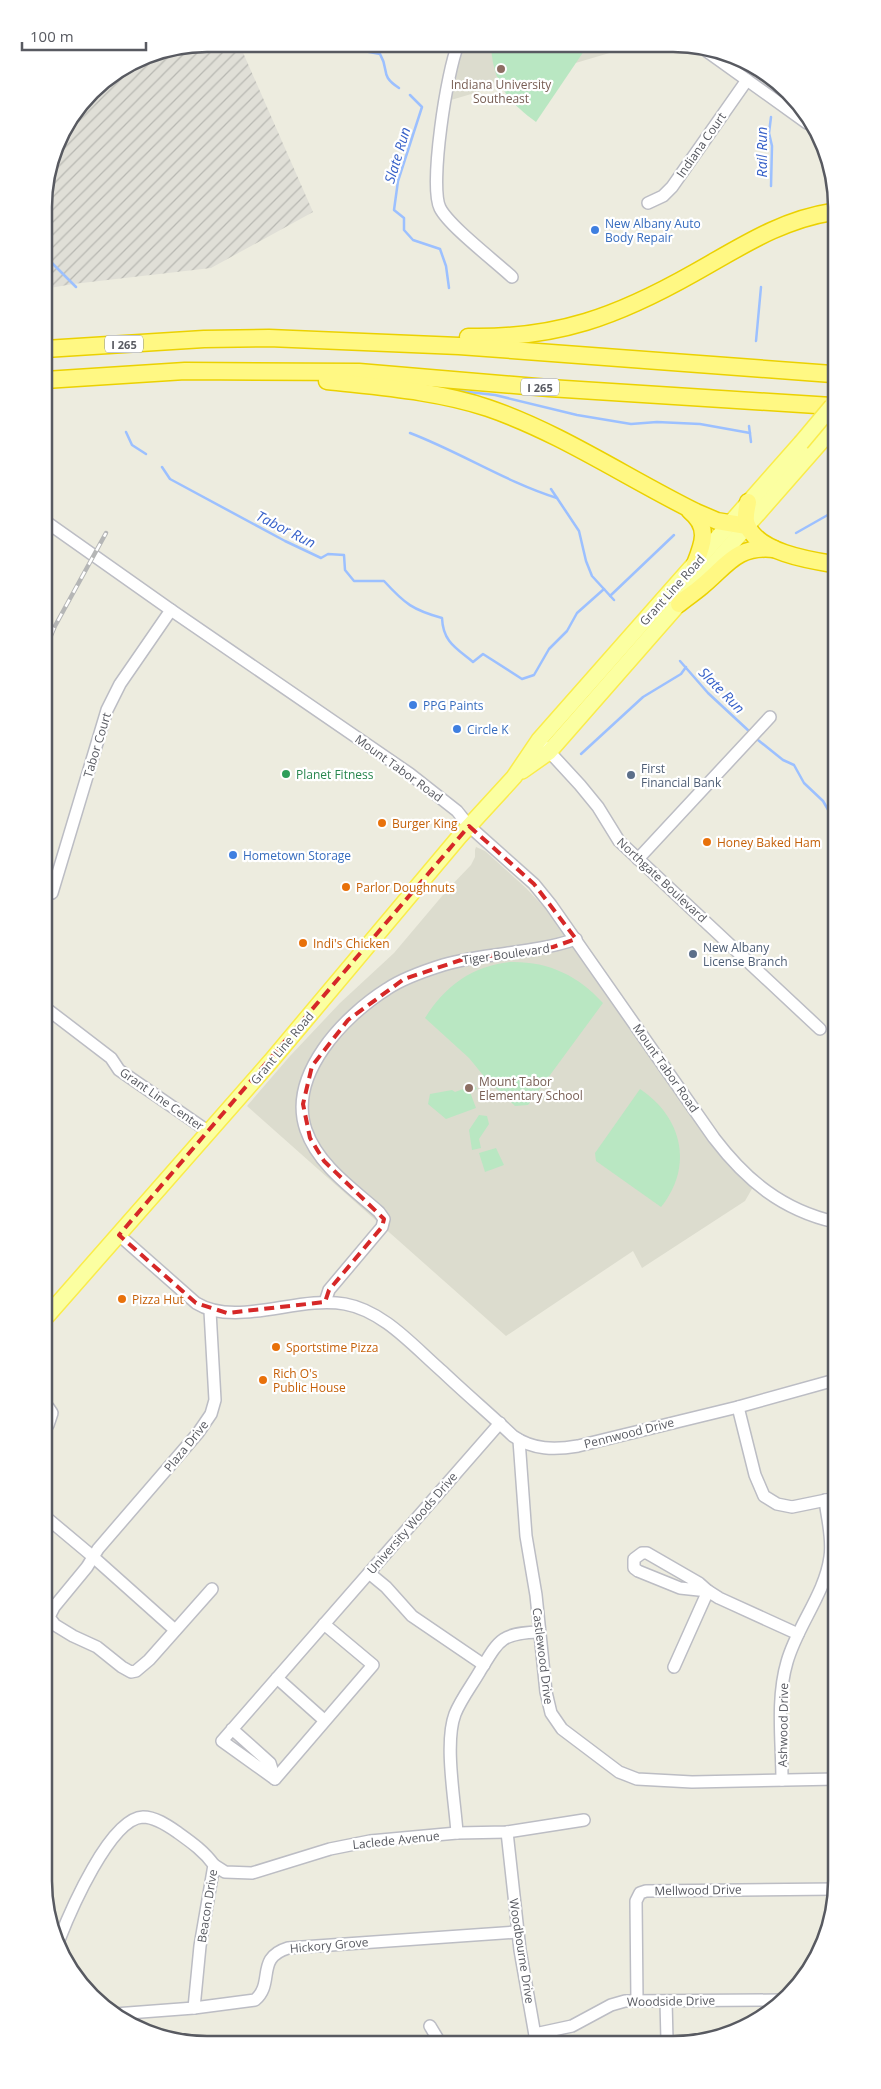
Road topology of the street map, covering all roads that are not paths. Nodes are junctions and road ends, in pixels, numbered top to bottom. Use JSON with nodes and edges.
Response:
{"nodes":[{"id":1,"x":456,"y":52,"type":"edge"},
{"id":2,"x":719,"y":60,"type":"edge"},
{"id":3,"x":748,"y":80,"type":"junction"},
{"id":4,"x":799,"y":117,"type":"edge"},
{"id":5,"x":648,"y":203,"type":"dead end"},
{"id":6,"x":828,"y":213,"type":"edge"},
{"id":7,"x":512,"y":277,"type":"dead end"},
{"id":8,"x":332,"y":340,"type":"junction"},
{"id":9,"x":53,"y":349,"type":"edge"},
{"id":10,"x":248,"y":371,"type":"junction"},
{"id":11,"x":828,"y":374,"type":"edge"},
{"id":12,"x":53,"y":379,"type":"edge"},
{"id":13,"x":828,"y":406,"type":"edge"},
{"id":14,"x":828,"y":411,"type":"edge"},
{"id":15,"x":828,"y":433,"type":"edge"},
{"id":16,"x":748,"y":502,"type":"junction"},
{"id":17,"x":682,"y":505,"type":"junction"},
{"id":18,"x":731,"y":524,"type":"junction"},
{"id":19,"x":748,"y":526,"type":"junction"},
{"id":20,"x":53,"y":527,"type":"edge"},
{"id":21,"x":774,"y":549,"type":"junction"},
{"id":22,"x":828,"y":563,"type":"edge"},
{"id":23,"x":694,"y":564,"type":"junction"},
{"id":24,"x":679,"y":604,"type":"junction"},
{"id":25,"x":171,"y":610,"type":"junction"},
{"id":26,"x":770,"y":717,"type":"dead end"},
{"id":27,"x":539,"y":740,"type":"junction"},
{"id":28,"x":549,"y":752,"type":"junction"},
{"id":29,"x":514,"y":776,"type":"junction"},
{"id":30,"x":470,"y":826,"type":"junction"},
{"id":31,"x":638,"y":859,"type":"junction"},
{"id":32,"x":53,"y":891,"type":"edge"},
{"id":33,"x":576,"y":939,"type":"junction"},
{"id":34,"x":53,"y":1014,"type":"edge"},
{"id":35,"x":820,"y":1029,"type":"dead end"},
{"id":36,"x":209,"y":1132,"type":"junction"},
{"id":37,"x":828,"y":1220,"type":"edge"},
{"id":38,"x":119,"y":1235,"type":"junction"},
{"id":39,"x":325,"y":1302,"type":"junction"},
{"id":40,"x":52,"y":1311,"type":"edge"},
{"id":41,"x":210,"y":1311,"type":"junction"},
{"id":42,"x":828,"y":1382,"type":"edge"},
{"id":43,"x":738,"y":1407,"type":"junction"},
{"id":44,"x":500,"y":1423,"type":"junction"},
{"id":45,"x":519,"y":1440,"type":"junction"},
{"id":46,"x":828,"y":1499,"type":"edge"},
{"id":47,"x":52,"y":1523,"type":"edge"},
{"id":48,"x":93,"y":1557,"type":"junction"},
{"id":49,"x":828,"y":1563,"type":"edge"},
{"id":50,"x":369,"y":1573,"type":"junction"},
{"id":51,"x":212,"y":1588,"type":"dead end"},
{"id":52,"x":708,"y":1591,"type":"junction"},
{"id":53,"x":52,"y":1609,"type":"edge"},
{"id":54,"x":52,"y":1622,"type":"edge"},
{"id":55,"x":324,"y":1624,"type":"junction"},
{"id":56,"x":175,"y":1630,"type":"junction"},
{"id":57,"x":539,"y":1632,"type":"junction"},
{"id":58,"x":798,"y":1634,"type":"junction"},
{"id":59,"x":484,"y":1665,"type":"junction"},
{"id":60,"x":674,"y":1667,"type":"dead end"},
{"id":61,"x":277,"y":1678,"type":"junction"},
{"id":62,"x":324,"y":1720,"type":"junction"},
{"id":63,"x":232,"y":1729,"type":"junction"},
{"id":64,"x":275,"y":1778,"type":"junction"},
{"id":65,"x":828,"y":1779,"type":"edge"},
{"id":66,"x":782,"y":1780,"type":"junction"},
{"id":67,"x":584,"y":1820,"type":"dead end"},
{"id":68,"x":507,"y":1832,"type":"junction"},
{"id":69,"x":457,"y":1833,"type":"junction"},
{"id":70,"x":214,"y":1865,"type":"junction"},
{"id":71,"x":828,"y":1889,"type":"edge"},
{"id":72,"x":517,"y":1932,"type":"junction"},
{"id":73,"x":62,"y":1933,"type":"edge"},
{"id":74,"x":666,"y":2000,"type":"junction"},
{"id":75,"x":637,"y":2001,"type":"junction"},
{"id":76,"x":770,"y":2003,"type":"edge"},
{"id":77,"x":194,"y":2008,"type":"junction"},
{"id":78,"x":126,"y":2013,"type":"edge"},
{"id":79,"x":430,"y":2026,"type":"dead end"},
{"id":80,"x":436,"y":2036,"type":"edge"},
{"id":81,"x":536,"y":2036,"type":"edge"},
{"id":82,"x":539,"y":2036,"type":"edge"},
{"id":83,"x":666,"y":2036,"type":"edge"}],
"edges":[{"from":1,"to":7,"type":"street"},
{"from":2,"to":3,"type":"street"},
{"from":3,"to":4,"type":"street"},
{"from":3,"to":5,"type":"street","name":"Indiana Court"},
{"from":6,"to":8,"type":"highway"},
{"from":8,"to":9,"type":"highway","number":"I 265"},
{"from":8,"to":11,"type":"highway","number":"I 265"},
{"from":10,"to":12,"type":"highway","number":"I 265"},
{"from":10,"to":13,"type":"highway","number":"I 265"},
{"from":10,"to":17,"type":"highway"},
{"from":14,"to":16,"type":"main road","name":"Grant Line Road","bridge":true},
{"from":15,"to":19,"type":"main road","name":"Grant Line Road"},
{"from":16,"to":18,"type":"main road","name":"Grant Line Road"},
{"from":16,"to":19,"type":"highway"},
{"from":17,"to":18,"type":"highway"},
{"from":17,"to":23,"type":"highway"},
{"from":18,"to":19,"type":"highway"},
{"from":18,"to":23,"type":"main road","name":"Grant Line Road"},
{"from":19,"to":21,"type":"highway"},
{"from":19,"to":24,"type":"main road","name":"Grant Line Road"},
{"from":20,"to":25,"type":"street","name":"Mount Tabor Road"},
{"from":21,"to":22,"type":"highway"},
{"from":21,"to":24,"type":"highway"},
{"from":23,"to":27,"type":"main road","name":"Grant Line Road"},
{"from":24,"to":28,"type":"main road","name":"Grant Line Road"},
{"from":25,"to":30,"type":"street","name":"Mount Tabor Road"},
{"from":25,"to":32,"type":"street","name":"Tabor Court"},
{"from":26,"to":31,"type":"street"},
{"from":27,"to":28,"type":"street","name":"Northgate Boulevard"},
{"from":27,"to":29,"type":"main road","name":"Grant Line Road"},
{"from":28,"to":29,"type":"main road","name":"Grant Line Road"},
{"from":28,"to":31,"type":"street","name":"Northgate Boulevard"},
{"from":29,"to":30,"type":"main road","name":"Grant Line Road"},
{"from":30,"to":33,"type":"street","name":"Mount Tabor Road"},
{"from":30,"to":36,"type":"main road","name":"Grant Line Road"},
{"from":31,"to":35,"type":"street","name":"Northgate Boulevard"},
{"from":33,"to":37,"type":"street","name":"Mount Tabor Road"},
{"from":33,"to":39,"type":"street","name":"Tiger Boulevard"},
{"from":34,"to":36,"type":"street","name":"Grant Line Center"},
{"from":36,"to":38,"type":"main road","name":"Grant Line Road"},
{"from":38,"to":40,"type":"main road","name":"Grant Line Road"},
{"from":38,"to":41,"type":"street"},
{"from":39,"to":41,"type":"street"},
{"from":39,"to":44,"type":"street","name":"Pennwood Drive"},
{"from":41,"to":48,"type":"street","name":"Plaza Drive"},
{"from":42,"to":43,"type":"street","name":"Pennwood Drive"},
{"from":43,"to":45,"type":"street","name":"Pennwood Drive"},
{"from":43,"to":46,"type":"street"},
{"from":44,"to":45,"type":"street","name":"Pennwood Drive"},
{"from":44,"to":50,"type":"street","name":"University Woods Drive"},
{"from":45,"to":57,"type":"street","name":"Castlewood Drive"},
{"from":47,"to":48,"type":"street"},
{"from":48,"to":53,"type":"street","name":"Plaza Drive"},
{"from":48,"to":56,"type":"street"},
{"from":49,"to":58,"type":"street","name":"Ashwood Drive"},
{"from":50,"to":55,"type":"street","name":"University Woods Drive"},
{"from":50,"to":59,"type":"street"},
{"from":51,"to":56,"type":"street","name":"Plaza Drive"},
{"from":52,"to":52,"type":"street"},
{"from":52,"to":58,"type":"street"},
{"from":52,"to":60,"type":"street"},
{"from":54,"to":56,"type":"street","name":"Plaza Drive"},
{"from":55,"to":61,"type":"street","name":"University Woods Drive"},
{"from":55,"to":62,"type":"street"},
{"from":57,"to":59,"type":"street"},
{"from":57,"to":66,"type":"street","name":"Castlewood Drive"},
{"from":58,"to":66,"type":"street","name":"Ashwood Drive"},
{"from":59,"to":69,"type":"street"},
{"from":61,"to":62,"type":"street"},
{"from":61,"to":63,"type":"street","name":"University Woods Drive"},
{"from":62,"to":64,"type":"street"},
{"from":63,"to":64,"type":"street"},
{"from":63,"to":64,"type":"street"},
{"from":65,"to":66,"type":"street","name":"Castlewood Drive"},
{"from":67,"to":68,"type":"street","name":"Laclede Avenue"},
{"from":68,"to":69,"type":"street","name":"Laclede Avenue"},
{"from":68,"to":72,"type":"street","name":"Woodbourne Drive"},
{"from":69,"to":70,"type":"street","name":"Laclede Avenue"},
{"from":70,"to":73,"type":"street","name":"Beacon Drive"},
{"from":70,"to":77,"type":"street","name":"Beacon Drive"},
{"from":71,"to":75,"type":"street","name":"Mellwood Drive"},
{"from":72,"to":77,"type":"street","name":"Hickory Grove"},
{"from":72,"to":81,"type":"street","name":"Woodbourne Drive"},
{"from":74,"to":75,"type":"street","name":"Woodside Drive"},
{"from":74,"to":76,"type":"street","name":"Woodside Drive"},
{"from":74,"to":83,"type":"street"},
{"from":75,"to":82,"type":"street","name":"Woodside Drive"},
{"from":77,"to":78,"type":"street","name":"Hickory Grove"},
{"from":79,"to":80,"type":"street"}]}
